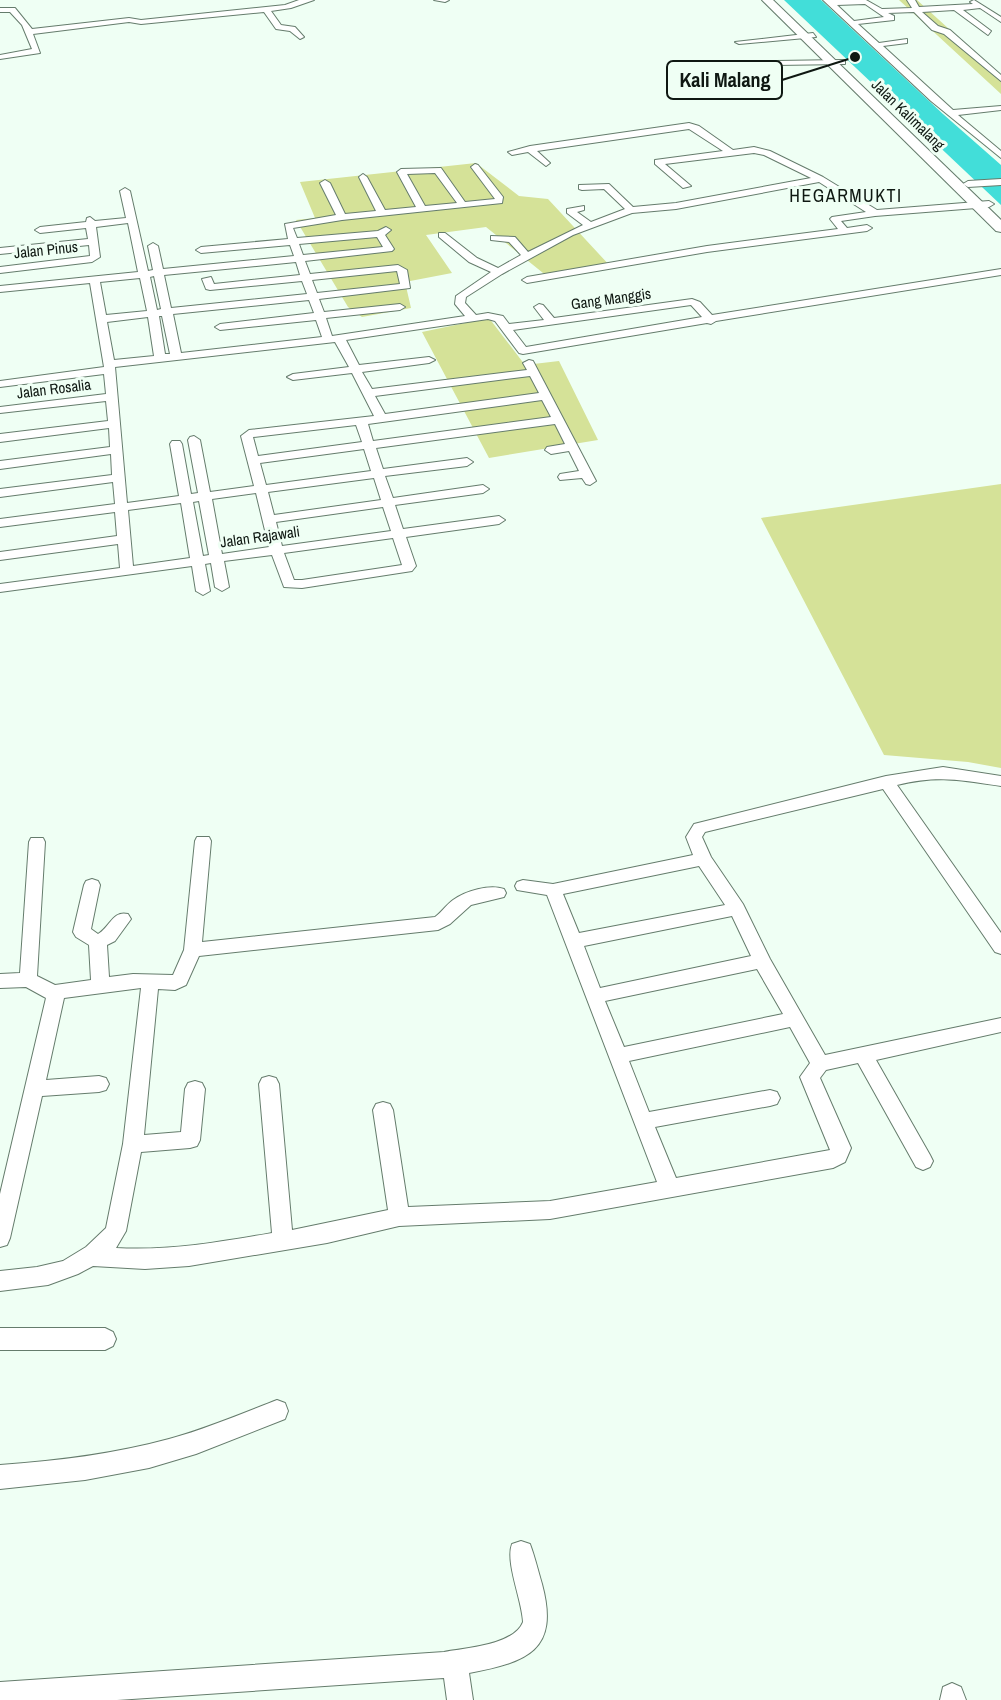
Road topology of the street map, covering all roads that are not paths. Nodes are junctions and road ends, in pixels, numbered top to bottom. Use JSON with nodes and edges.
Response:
{"nodes":[{"id":1,"x":310,"y":0,"type":"edge"},
{"id":2,"x":438,"y":0,"type":"edge"},
{"id":3,"x":445,"y":0,"type":"edge"},
{"id":4,"x":767,"y":0,"type":"edge"},
{"id":5,"x":776,"y":0,"type":"edge"},
{"id":6,"x":911,"y":0,"type":"edge"},
{"id":7,"x":988,"y":0,"type":"edge"},
{"id":8,"x":829,"y":2,"type":"edge"},
{"id":9,"x":981,"y":6,"type":"junction"},
{"id":10,"x":956,"y":8,"type":"junction"},
{"id":11,"x":266,"y":9,"type":"junction"},
{"id":12,"x":915,"y":9,"type":"junction"},
{"id":13,"x":0,"y":10,"type":"edge"},
{"id":14,"x":882,"y":11,"type":"junction"},
{"id":15,"x":23,"y":19,"type":"junction"},
{"id":16,"x":11,"y":20,"type":"dead end"},
{"id":17,"x":1001,"y":20,"type":"edge"},
{"id":18,"x":852,"y":23,"type":"junction"},
{"id":19,"x":760,"y":31,"type":"dead end"},
{"id":20,"x":29,"y":32,"type":"junction"},
{"id":21,"x":988,"y":33,"type":"dead end"},
{"id":22,"x":809,"y":36,"type":"junction"},
{"id":23,"x":300,"y":37,"type":"dead end"},
{"id":24,"x":771,"y":39,"type":"junction"},
{"id":25,"x":739,"y":42,"type":"dead end"},
{"id":26,"x":904,"y":42,"type":"dead end"},
{"id":27,"x":878,"y":45,"type":"junction"},
{"id":28,"x":0,"y":57,"type":"edge"},
{"id":29,"x":776,"y":63,"type":"dead end"},
{"id":30,"x":837,"y":63,"type":"junction"},
{"id":31,"x":1001,"y":79,"type":"edge"},
{"id":32,"x":1001,"y":108,"type":"edge"},
{"id":33,"x":952,"y":113,"type":"junction"},
{"id":34,"x":981,"y":125,"type":"dead end"},
{"id":35,"x":968,"y":127,"type":"junction"},
{"id":36,"x":1001,"y":143,"type":"edge"},
{"id":37,"x":989,"y":144,"type":"junction"},
{"id":38,"x":530,"y":149,"type":"junction"},
{"id":39,"x":512,"y":152,"type":"dead end"},
{"id":40,"x":731,"y":153,"type":"junction"},
{"id":41,"x":1001,"y":155,"type":"edge"},
{"id":42,"x":701,"y":156,"type":"junction"},
{"id":43,"x":546,"y":163,"type":"dead end"},
{"id":44,"x":476,"y":167,"type":"dead end"},
{"id":45,"x":719,"y":167,"type":"dead end"},
{"id":46,"x":363,"y":177,"type":"dead end"},
{"id":47,"x":820,"y":179,"type":"junction"},
{"id":48,"x":1001,"y":182,"type":"edge"},
{"id":49,"x":325,"y":183,"type":"dead end"},
{"id":50,"x":974,"y":184,"type":"junction"},
{"id":51,"x":686,"y":186,"type":"dead end"},
{"id":52,"x":582,"y":188,"type":"dead end"},
{"id":53,"x":125,"y":191,"type":"dead end"},
{"id":54,"x":983,"y":204,"type":"junction"},
{"id":55,"x":463,"y":205,"type":"junction"},
{"id":56,"x":581,"y":208,"type":"dead end"},
{"id":57,"x":422,"y":209,"type":"junction"},
{"id":58,"x":631,"y":210,"type":"junction"},
{"id":59,"x":380,"y":213,"type":"junction"},
{"id":60,"x":875,"y":213,"type":"junction"},
{"id":61,"x":1001,"y":215,"type":"edge"},
{"id":62,"x":342,"y":217,"type":"junction"},
{"id":63,"x":131,"y":220,"type":"junction"},
{"id":64,"x":90,"y":222,"type":"junction"},
{"id":65,"x":589,"y":225,"type":"junction"},
{"id":66,"x":867,"y":228,"type":"dead end"},
{"id":67,"x":1001,"y":228,"type":"edge"},
{"id":68,"x":40,"y":230,"type":"dead end"},
{"id":69,"x":844,"y":231,"type":"junction"},
{"id":70,"x":380,"y":234,"type":"junction"},
{"id":71,"x":442,"y":236,"type":"dead end"},
{"id":72,"x":494,"y":238,"type":"dead end"},
{"id":73,"x":292,"y":241,"type":"junction"},
{"id":74,"x":92,"y":242,"type":"junction"},
{"id":75,"x":153,"y":246,"type":"dead end"},
{"id":76,"x":201,"y":250,"type":"dead end"},
{"id":77,"x":0,"y":251,"type":"edge"},
{"id":78,"x":528,"y":257,"type":"junction"},
{"id":79,"x":299,"y":258,"type":"junction"},
{"id":80,"x":0,"y":270,"type":"edge"},
{"id":81,"x":498,"y":272,"type":"junction"},
{"id":82,"x":1001,"y":272,"type":"edge"},
{"id":83,"x":160,"y":273,"type":"junction"},
{"id":84,"x":144,"y":275,"type":"junction"},
{"id":85,"x":304,"y":277,"type":"junction"},
{"id":86,"x":95,"y":280,"type":"junction"},
{"id":87,"x":527,"y":280,"type":"dead end"},
{"id":88,"x":0,"y":289,"type":"edge"},
{"id":89,"x":312,"y":296,"type":"junction"},
{"id":90,"x":216,"y":307,"type":"junction"},
{"id":91,"x":400,"y":307,"type":"dead end"},
{"id":92,"x":539,"y":307,"type":"dead end"},
{"id":93,"x":168,"y":312,"type":"junction"},
{"id":94,"x":153,"y":314,"type":"junction"},
{"id":95,"x":320,"y":316,"type":"junction"},
{"id":96,"x":473,"y":318,"type":"junction"},
{"id":97,"x":102,"y":319,"type":"junction"},
{"id":98,"x":711,"y":321,"type":"junction"},
{"id":99,"x":552,"y":322,"type":"junction"},
{"id":100,"x":507,"y":328,"type":"junction"},
{"id":101,"x":418,"y":335,"type":"dead end"},
{"id":102,"x":336,"y":341,"type":"junction"},
{"id":103,"x":524,"y":351,"type":"junction"},
{"id":104,"x":176,"y":356,"type":"junction"},
{"id":105,"x":160,"y":357,"type":"junction"},
{"id":106,"x":429,"y":360,"type":"dead end"},
{"id":107,"x":109,"y":367,"type":"junction"},
{"id":108,"x":353,"y":369,"type":"junction"},
{"id":109,"x":534,"y":372,"type":"junction"},
{"id":110,"x":293,"y":377,"type":"dead end"},
{"id":111,"x":0,"y":384,"type":"edge"},
{"id":112,"x":370,"y":393,"type":"junction"},
{"id":113,"x":545,"y":396,"type":"junction"},
{"id":114,"x":112,"y":397,"type":"junction"},
{"id":115,"x":0,"y":410,"type":"edge"},
{"id":116,"x":381,"y":418,"type":"junction"},
{"id":117,"x":559,"y":420,"type":"junction"},
{"id":118,"x":361,"y":421,"type":"junction"},
{"id":119,"x":114,"y":424,"type":"junction"},
{"id":120,"x":0,"y":438,"type":"edge"},
{"id":121,"x":194,"y":440,"type":"dead end"},
{"id":122,"x":176,"y":444,"type":"dead end"},
{"id":123,"x":369,"y":446,"type":"junction"},
{"id":124,"x":573,"y":447,"type":"junction"},
{"id":125,"x":116,"y":450,"type":"junction"},
{"id":126,"x":551,"y":450,"type":"dead end"},
{"id":127,"x":253,"y":460,"type":"junction"},
{"id":128,"x":467,"y":462,"type":"dead end"},
{"id":129,"x":0,"y":465,"type":"edge"},
{"id":130,"x":379,"y":474,"type":"junction"},
{"id":131,"x":564,"y":477,"type":"dead end"},
{"id":132,"x":119,"y":478,"type":"junction"},
{"id":133,"x":260,"y":489,"type":"junction"},
{"id":134,"x":483,"y":489,"type":"dead end"},
{"id":135,"x":0,"y":493,"type":"edge"},
{"id":136,"x":205,"y":496,"type":"junction"},
{"id":137,"x":186,"y":498,"type":"junction"},
{"id":138,"x":389,"y":502,"type":"junction"},
{"id":139,"x":121,"y":506,"type":"junction"},
{"id":140,"x":270,"y":519,"type":"junction"},
{"id":141,"x":499,"y":520,"type":"dead end"},
{"id":142,"x":0,"y":523,"type":"edge"},
{"id":143,"x":399,"y":534,"type":"junction"},
{"id":144,"x":124,"y":539,"type":"junction"},
{"id":145,"x":277,"y":551,"type":"junction"},
{"id":146,"x":0,"y":556,"type":"edge"},
{"id":147,"x":217,"y":559,"type":"junction"},
{"id":148,"x":198,"y":562,"type":"junction"},
{"id":149,"x":127,"y":572,"type":"junction"},
{"id":150,"x":222,"y":587,"type":"dead end"},
{"id":151,"x":0,"y":588,"type":"edge"},
{"id":152,"x":203,"y":591,"type":"dead end"},
{"id":153,"x":886,"y":781,"type":"junction"},
{"id":154,"x":1001,"y":781,"type":"edge"},
{"id":155,"x":202,"y":841,"type":"dead end"},
{"id":156,"x":37,"y":842,"type":"dead end"},
{"id":157,"x":703,"y":859,"type":"junction"},
{"id":158,"x":92,"y":885,"type":"dead end"},
{"id":159,"x":523,"y":886,"type":"dead end"},
{"id":160,"x":553,"y":890,"type":"junction"},
{"id":161,"x":498,"y":893,"type":"dead end"},
{"id":162,"x":737,"y":909,"type":"junction"},
{"id":163,"x":122,"y":919,"type":"dead end"},
{"id":164,"x":573,"y":941,"type":"junction"},
{"id":165,"x":98,"y":942,"type":"junction"},
{"id":166,"x":1001,"y":947,"type":"edge"},
{"id":167,"x":193,"y":950,"type":"junction"},
{"id":168,"x":762,"y":961,"type":"junction"},
{"id":169,"x":28,"y":980,"type":"junction"},
{"id":170,"x":0,"y":981,"type":"edge"},
{"id":171,"x":150,"y":984,"type":"junction"},
{"id":172,"x":100,"y":985,"type":"junction"},
{"id":173,"x":54,"y":992,"type":"junction"},
{"id":174,"x":594,"y":996,"type":"junction"},
{"id":175,"x":794,"y":1019,"type":"junction"},
{"id":176,"x":1001,"y":1025,"type":"edge"},
{"id":177,"x":618,"y":1056,"type":"junction"},
{"id":178,"x":864,"y":1056,"type":"junction"},
{"id":179,"x":820,"y":1064,"type":"junction"},
{"id":180,"x":99,"y":1084,"type":"dead end"},
{"id":181,"x":268,"y":1084,"type":"dead end"},
{"id":182,"x":34,"y":1089,"type":"junction"},
{"id":183,"x":195,"y":1089,"type":"dead end"},
{"id":184,"x":770,"y":1098,"type":"dead end"},
{"id":185,"x":383,"y":1110,"type":"dead end"},
{"id":186,"x":643,"y":1121,"type":"junction"},
{"id":187,"x":133,"y":1144,"type":"junction"},
{"id":188,"x":923,"y":1161,"type":"dead end"},
{"id":189,"x":669,"y":1187,"type":"junction"},
{"id":190,"x":399,"y":1216,"type":"junction"},
{"id":191,"x":0,"y":1238,"type":"edge"},
{"id":192,"x":283,"y":1240,"type":"junction"},
{"id":193,"x":89,"y":1257,"type":"junction"},
{"id":194,"x":0,"y":1281,"type":"edge"},
{"id":195,"x":0,"y":1339,"type":"edge"},
{"id":196,"x":105,"y":1339,"type":"dead end"},
{"id":197,"x":277,"y":1411,"type":"dead end"},
{"id":198,"x":0,"y":1477,"type":"edge"},
{"id":199,"x":521,"y":1553,"type":"dead end"},
{"id":200,"x":455,"y":1663,"type":"junction"},
{"id":201,"x":4,"y":1697,"type":"edge"},
{"id":202,"x":460,"y":1700,"type":"edge"}],
"edges":[{"from":1,"to":11,"type":"street"},
{"from":2,"to":3,"type":"street"},
{"from":4,"to":22,"type":"main road","name":"Jalan Kalimalang"},
{"from":5,"to":22,"type":"main road","name":"Jalan Kalimalang"},
{"from":6,"to":12,"type":"street"},
{"from":7,"to":9,"type":"street"},
{"from":8,"to":14,"type":"street"},
{"from":8,"to":18,"type":"street"},
{"from":9,"to":10,"type":"street"},
{"from":9,"to":17,"type":"street"},
{"from":10,"to":12,"type":"street"},
{"from":10,"to":21,"type":"street"},
{"from":11,"to":20,"type":"street"},
{"from":11,"to":23,"type":"street"},
{"from":12,"to":14,"type":"street"},
{"from":12,"to":31,"type":"street"},
{"from":13,"to":15,"type":"street"},
{"from":14,"to":18,"type":"street"},
{"from":15,"to":16,"type":"street"},
{"from":15,"to":20,"type":"street"},
{"from":18,"to":27,"type":"street"},
{"from":19,"to":24,"type":"street"},
{"from":20,"to":28,"type":"street"},
{"from":22,"to":24,"type":"street"},
{"from":22,"to":30,"type":"main road","name":"Jalan Kalimalang"},
{"from":24,"to":25,"type":"street"},
{"from":26,"to":27,"type":"street"},
{"from":27,"to":33,"type":"street"},
{"from":29,"to":30,"type":"street"},
{"from":30,"to":50,"type":"main road","name":"Jalan Kalimalang"},
{"from":30,"to":54,"type":"main road","name":"Jalan Kalimalang"},
{"from":32,"to":33,"type":"street"},
{"from":33,"to":35,"type":"street"},
{"from":34,"to":35,"type":"street"},
{"from":35,"to":37,"type":"street"},
{"from":36,"to":37,"type":"street"},
{"from":37,"to":41,"type":"street"},
{"from":38,"to":39,"type":"street"},
{"from":38,"to":40,"type":"street"},
{"from":38,"to":43,"type":"street"},
{"from":40,"to":42,"type":"street"},
{"from":40,"to":47,"type":"street"},
{"from":42,"to":45,"type":"street"},
{"from":42,"to":51,"type":"street"},
{"from":44,"to":55,"type":"street"},
{"from":46,"to":59,"type":"street"},
{"from":47,"to":58,"type":"street"},
{"from":47,"to":60,"type":"street"},
{"from":48,"to":50,"type":"street"},
{"from":49,"to":62,"type":"street"},
{"from":50,"to":54,"type":"main road","name":"Jalan Kalimalang"},
{"from":52,"to":58,"type":"street"},
{"from":53,"to":63,"type":"street"},
{"from":54,"to":60,"type":"street"},
{"from":54,"to":61,"type":"main road","name":"Jalan Kalimalang"},
{"from":54,"to":67,"type":"main road","name":"Jalan Kalimalang"},
{"from":55,"to":57,"type":"street"},
{"from":55,"to":57,"type":"street"},
{"from":56,"to":65,"type":"street"},
{"from":57,"to":59,"type":"street"},
{"from":58,"to":65,"type":"street"},
{"from":59,"to":62,"type":"street"},
{"from":59,"to":70,"type":"street"},
{"from":60,"to":69,"type":"street"},
{"from":62,"to":73,"type":"street"},
{"from":63,"to":64,"type":"street"},
{"from":63,"to":84,"type":"street"},
{"from":64,"to":68,"type":"street"},
{"from":64,"to":74,"type":"street"},
{"from":65,"to":78,"type":"street"},
{"from":66,"to":69,"type":"street"},
{"from":69,"to":87,"type":"street"},
{"from":70,"to":73,"type":"street"},
{"from":70,"to":79,"type":"street"},
{"from":71,"to":81,"type":"street"},
{"from":72,"to":78,"type":"street"},
{"from":73,"to":76,"type":"street"},
{"from":73,"to":79,"type":"street"},
{"from":74,"to":77,"type":"street"},
{"from":74,"to":80,"type":"street","name":"Jalan Pinus"},
{"from":75,"to":83,"type":"street"},
{"from":78,"to":81,"type":"street"},
{"from":79,"to":83,"type":"street"},
{"from":79,"to":85,"type":"street"},
{"from":81,"to":96,"type":"street"},
{"from":82,"to":98,"type":"street"},
{"from":83,"to":84,"type":"street"},
{"from":83,"to":93,"type":"street"},
{"from":84,"to":86,"type":"street"},
{"from":84,"to":94,"type":"street"},
{"from":85,"to":89,"type":"street"},
{"from":85,"to":89,"type":"street"},
{"from":85,"to":90,"type":"street"},
{"from":86,"to":88,"type":"street"},
{"from":86,"to":97,"type":"street"},
{"from":89,"to":90,"type":"street"},
{"from":89,"to":95,"type":"street"},
{"from":90,"to":93,"type":"street"},
{"from":90,"to":95,"type":"street"},
{"from":91,"to":95,"type":"street"},
{"from":92,"to":99,"type":"street"},
{"from":93,"to":94,"type":"street"},
{"from":93,"to":104,"type":"street"},
{"from":94,"to":97,"type":"street"},
{"from":94,"to":105,"type":"street"},
{"from":95,"to":102,"type":"street"},
{"from":96,"to":100,"type":"street"},
{"from":96,"to":102,"type":"street"},
{"from":97,"to":107,"type":"street"},
{"from":98,"to":99,"type":"street","name":"Gang Manggis"},
{"from":98,"to":103,"type":"street"},
{"from":99,"to":100,"type":"street","name":"Gang Manggis"},
{"from":100,"to":103,"type":"street"},
{"from":101,"to":102,"type":"street"},
{"from":102,"to":104,"type":"street"},
{"from":102,"to":108,"type":"street"},
{"from":103,"to":109,"type":"street"},
{"from":104,"to":105,"type":"street"},
{"from":105,"to":107,"type":"street"},
{"from":106,"to":108,"type":"street"},
{"from":107,"to":111,"type":"street"},
{"from":107,"to":114,"type":"street"},
{"from":108,"to":110,"type":"street"},
{"from":108,"to":112,"type":"street"},
{"from":109,"to":112,"type":"street"},
{"from":109,"to":113,"type":"street"},
{"from":112,"to":116,"type":"street"},
{"from":113,"to":116,"type":"street"},
{"from":113,"to":117,"type":"street"},
{"from":114,"to":115,"type":"street","name":"Jalan Rosalia"},
{"from":114,"to":119,"type":"street"},
{"from":116,"to":118,"type":"street"},
{"from":117,"to":123,"type":"street"},
{"from":117,"to":124,"type":"street"},
{"from":118,"to":123,"type":"street"},
{"from":118,"to":127,"type":"street"},
{"from":119,"to":120,"type":"street"},
{"from":119,"to":125,"type":"street"},
{"from":121,"to":136,"type":"street"},
{"from":122,"to":137,"type":"street"},
{"from":123,"to":127,"type":"street"},
{"from":123,"to":130,"type":"street"},
{"from":124,"to":126,"type":"street"},
{"from":124,"to":131,"type":"street"},
{"from":125,"to":129,"type":"street"},
{"from":125,"to":132,"type":"street"},
{"from":127,"to":133,"type":"street"},
{"from":128,"to":130,"type":"street"},
{"from":130,"to":133,"type":"street"},
{"from":130,"to":138,"type":"street"},
{"from":132,"to":135,"type":"street"},
{"from":132,"to":139,"type":"street"},
{"from":133,"to":136,"type":"street"},
{"from":133,"to":140,"type":"street"},
{"from":134,"to":138,"type":"street"},
{"from":136,"to":137,"type":"street"},
{"from":136,"to":147,"type":"street"},
{"from":137,"to":139,"type":"street"},
{"from":137,"to":148,"type":"street"},
{"from":138,"to":140,"type":"street"},
{"from":138,"to":143,"type":"street"},
{"from":139,"to":142,"type":"street"},
{"from":139,"to":144,"type":"street"},
{"from":140,"to":145,"type":"street"},
{"from":141,"to":143,"type":"street","name":"Jalan Rajawali"},
{"from":143,"to":145,"type":"street","name":"Jalan Rajawali"},
{"from":143,"to":145,"type":"street"},
{"from":144,"to":146,"type":"street"},
{"from":144,"to":149,"type":"street"},
{"from":145,"to":147,"type":"street","name":"Jalan Rajawali"},
{"from":147,"to":148,"type":"street","name":"Jalan Rajawali"},
{"from":147,"to":150,"type":"street"},
{"from":148,"to":149,"type":"street","name":"Jalan Rajawali"},
{"from":148,"to":152,"type":"street"},
{"from":149,"to":151,"type":"street","name":"Jalan Rajawali"},
{"from":153,"to":154,"type":"street"},
{"from":153,"to":157,"type":"street"},
{"from":153,"to":166,"type":"street"},
{"from":155,"to":167,"type":"street"},
{"from":156,"to":169,"type":"street"},
{"from":157,"to":160,"type":"street"},
{"from":157,"to":162,"type":"street"},
{"from":158,"to":165,"type":"street"},
{"from":159,"to":160,"type":"street"},
{"from":160,"to":164,"type":"street"},
{"from":161,"to":167,"type":"street"},
{"from":162,"to":164,"type":"street"},
{"from":162,"to":168,"type":"street"},
{"from":163,"to":165,"type":"street"},
{"from":164,"to":174,"type":"street"},
{"from":165,"to":172,"type":"street"},
{"from":167,"to":171,"type":"street"},
{"from":168,"to":174,"type":"street"},
{"from":168,"to":175,"type":"street"},
{"from":169,"to":170,"type":"street"},
{"from":169,"to":173,"type":"street"},
{"from":171,"to":172,"type":"street"},
{"from":171,"to":187,"type":"street"},
{"from":172,"to":173,"type":"street"},
{"from":173,"to":182,"type":"street"},
{"from":174,"to":177,"type":"street"},
{"from":175,"to":177,"type":"street"},
{"from":175,"to":179,"type":"street"},
{"from":176,"to":178,"type":"street"},
{"from":177,"to":186,"type":"street"},
{"from":178,"to":179,"type":"street"},
{"from":178,"to":188,"type":"street"},
{"from":179,"to":189,"type":"street"},
{"from":180,"to":182,"type":"street"},
{"from":181,"to":192,"type":"street"},
{"from":182,"to":191,"type":"street"},
{"from":183,"to":187,"type":"street"},
{"from":184,"to":186,"type":"street"},
{"from":185,"to":190,"type":"street"},
{"from":186,"to":189,"type":"street"},
{"from":187,"to":193,"type":"street"},
{"from":189,"to":190,"type":"street"},
{"from":190,"to":192,"type":"street"},
{"from":192,"to":193,"type":"street"},
{"from":193,"to":194,"type":"street"},
{"from":195,"to":196,"type":"street"},
{"from":197,"to":198,"type":"street"},
{"from":199,"to":200,"type":"street"},
{"from":200,"to":201,"type":"street"},
{"from":200,"to":202,"type":"street"}]}
